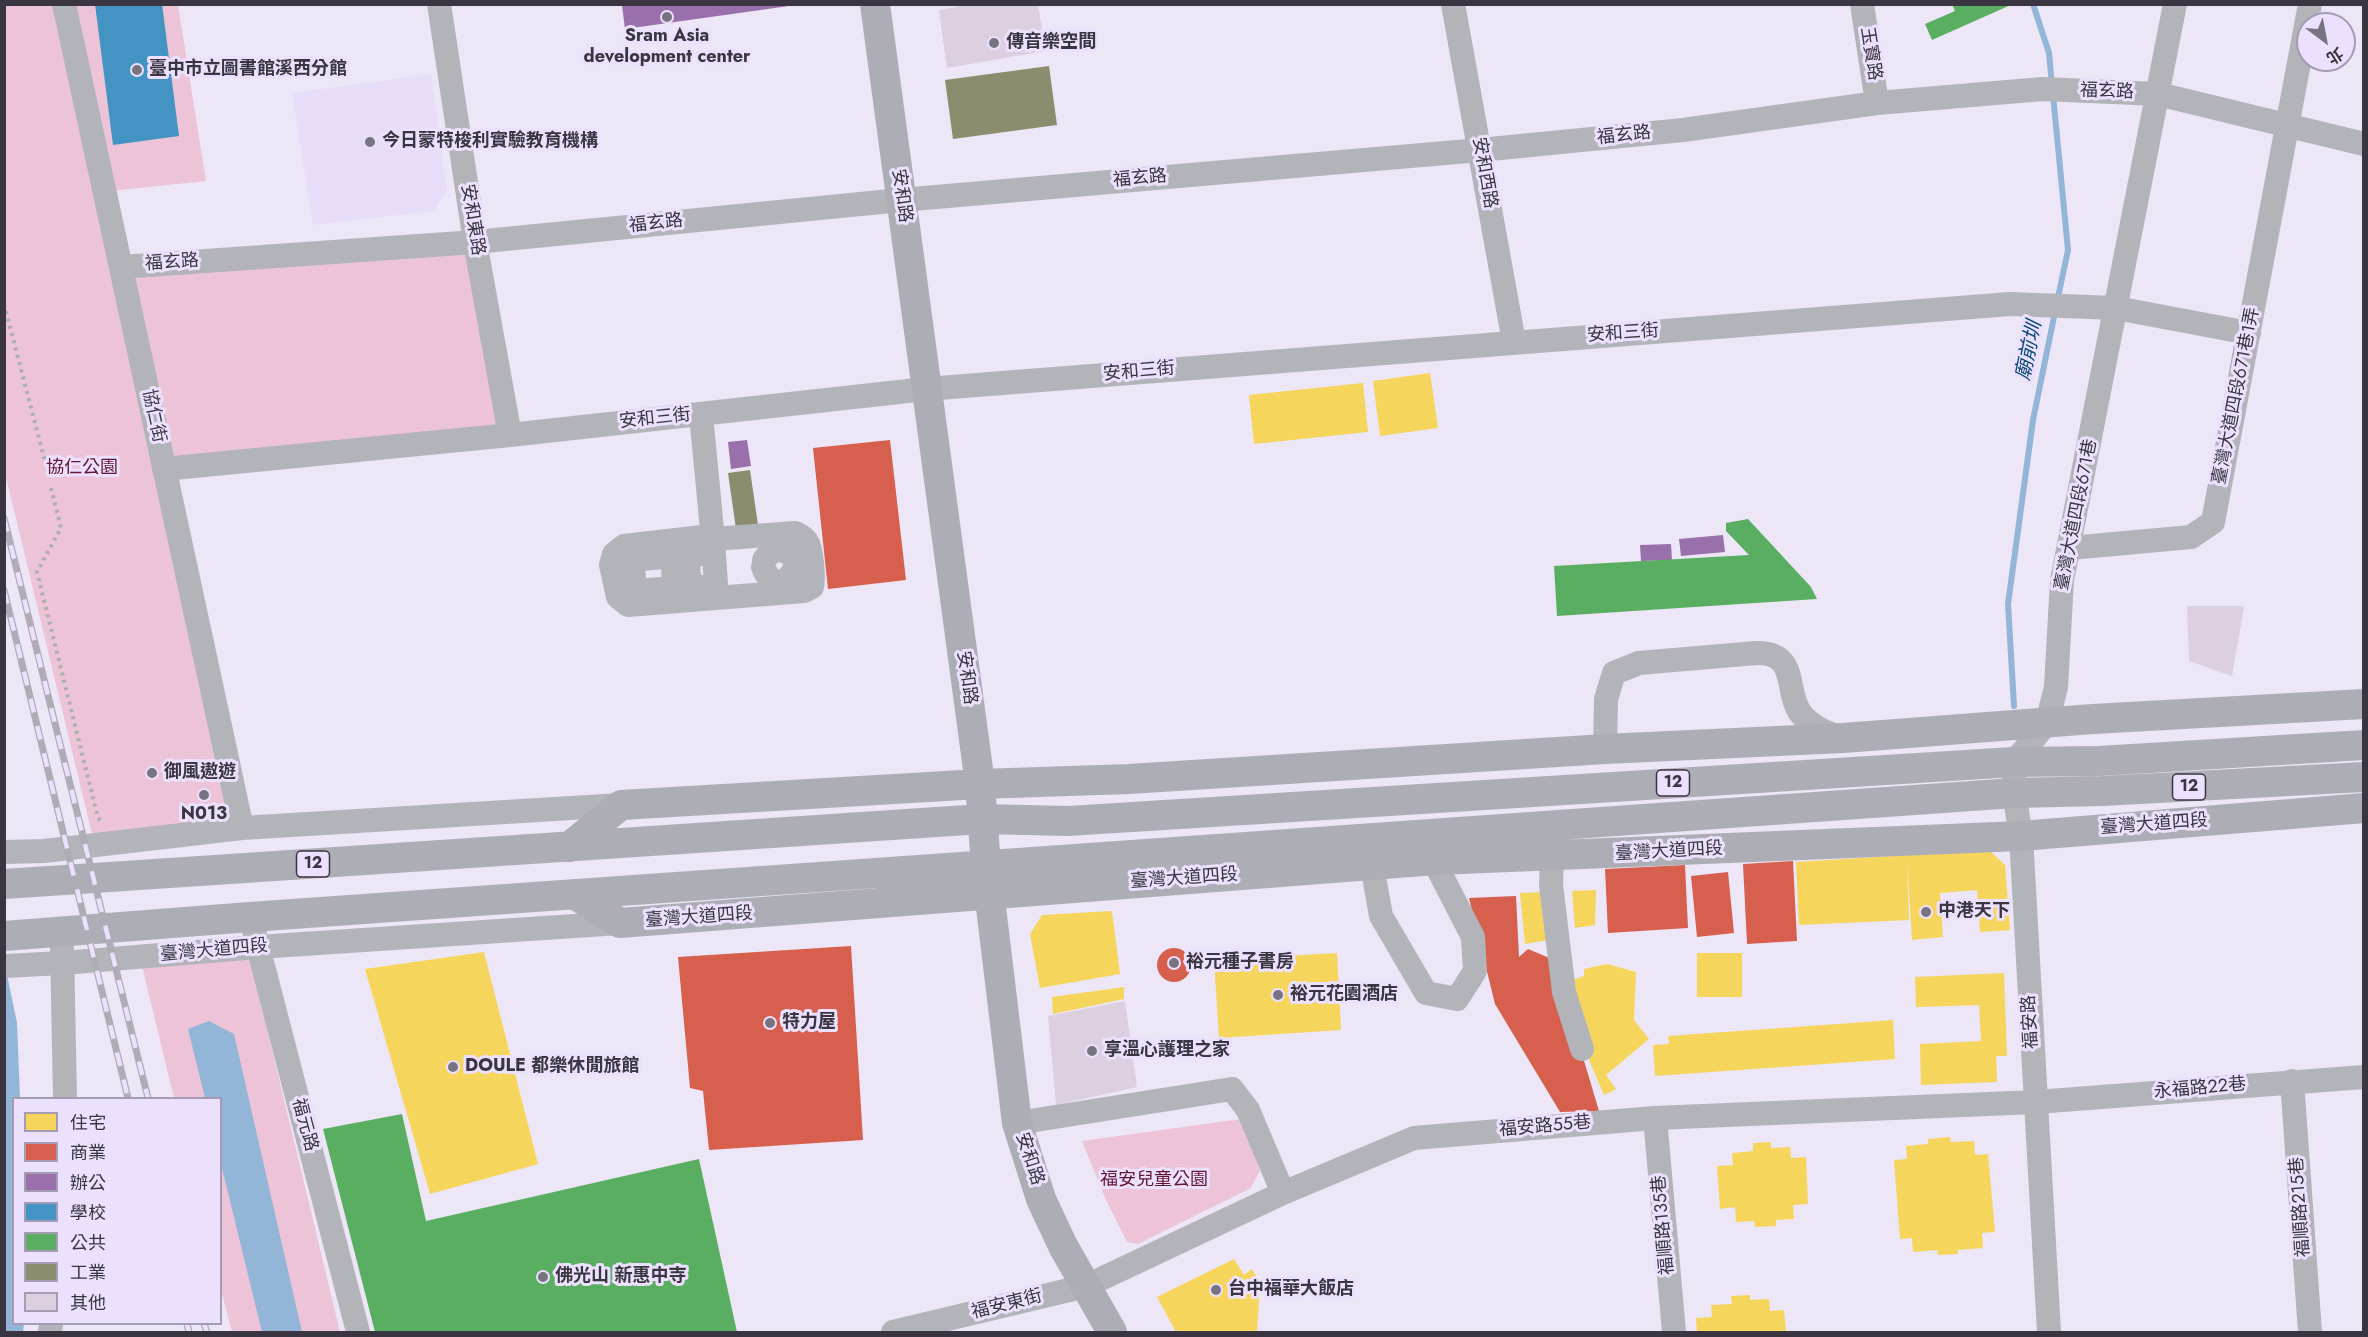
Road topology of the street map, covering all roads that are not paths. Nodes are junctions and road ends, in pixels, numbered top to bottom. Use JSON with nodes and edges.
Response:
{"nodes":[{"id":1,"x":63,"y":4,"type":"edge"},
{"id":2,"x":439,"y":4,"type":"edge"},
{"id":3,"x":875,"y":4,"type":"edge"},
{"id":4,"x":1453,"y":4,"type":"edge"},
{"id":5,"x":1862,"y":4,"type":"edge"},
{"id":6,"x":2175,"y":4,"type":"edge"},
{"id":7,"x":2310,"y":4,"type":"edge"},
{"id":8,"x":2158,"y":94,"type":"junction"},
{"id":9,"x":1877,"y":103,"type":"junction"},
{"id":10,"x":2288,"y":124,"type":"junction"},
{"id":11,"x":2364,"y":144,"type":"edge"},
{"id":12,"x":1480,"y":150,"type":"junction"},
{"id":13,"x":901,"y":200,"type":"junction"},
{"id":14,"x":475,"y":242,"type":"junction"},
{"id":15,"x":121,"y":267,"type":"junction"},
{"id":16,"x":2116,"y":308,"type":"junction"},
{"id":17,"x":2249,"y":333,"type":"junction"},
{"id":18,"x":1514,"y":342,"type":"junction"},
{"id":19,"x":926,"y":389,"type":"junction"},
{"id":20,"x":701,"y":414,"type":"junction"},
{"id":21,"x":510,"y":435,"type":"junction"},
{"id":22,"x":164,"y":469,"type":"junction"},
{"id":23,"x":710,"y":543,"type":"junction"},
{"id":24,"x":2070,"y":548,"type":"junction"},
{"id":25,"x":2364,"y":704,"type":"edge"},
{"id":26,"x":2047,"y":723,"type":"junction"},
{"id":27,"x":1843,"y":738,"type":"junction"},
{"id":28,"x":2364,"y":745,"type":"edge"},
{"id":29,"x":1605,"y":749,"type":"junction"},
{"id":30,"x":2014,"y":762,"type":"junction"},
{"id":31,"x":2364,"y":777,"type":"edge"},
{"id":32,"x":981,"y":783,"type":"junction"},
{"id":33,"x":2014,"y":793,"type":"junction"},
{"id":34,"x":621,"y":805,"type":"junction"},
{"id":35,"x":2364,"y":808,"type":"edge"},
{"id":36,"x":982,"y":819,"type":"junction"},
{"id":37,"x":242,"y":828,"type":"junction"},
{"id":38,"x":2021,"y":836,"type":"junction"},
{"id":39,"x":569,"y":847,"type":"junction"},
{"id":40,"x":4,"y":852,"type":"edge"},
{"id":41,"x":1552,"y":857,"type":"junction"},
{"id":42,"x":1436,"y":860,"type":"junction"},
{"id":43,"x":1372,"y":865,"type":"junction"},
{"id":44,"x":988,"y":880,"type":"junction"},
{"id":45,"x":4,"y":884,"type":"edge"},
{"id":46,"x":574,"y":894,"type":"junction"},
{"id":47,"x":250,"y":917,"type":"junction"},
{"id":48,"x":620,"y":923,"type":"junction"},
{"id":49,"x":61,"y":933,"type":"junction"},
{"id":50,"x":4,"y":936,"type":"edge"},
{"id":51,"x":258,"y":947,"type":"junction"},
{"id":52,"x":63,"y":963,"type":"junction"},
{"id":53,"x":4,"y":966,"type":"edge"},
{"id":54,"x":1582,"y":1048,"type":"dead end"},
{"id":55,"x":2364,"y":1077,"type":"edge"},
{"id":56,"x":2292,"y":1081,"type":"junction"},
{"id":57,"x":65,"y":1097,"type":"edge"},
{"id":58,"x":2036,"y":1102,"type":"junction"},
{"id":59,"x":1655,"y":1118,"type":"junction"},
{"id":60,"x":1017,"y":1124,"type":"junction"},
{"id":61,"x":1283,"y":1193,"type":"junction"},
{"id":62,"x":1086,"y":1286,"type":"junction"},
{"id":63,"x":358,"y":1332,"type":"edge"},
{"id":64,"x":893,"y":1332,"type":"edge"},
{"id":65,"x":1113,"y":1332,"type":"edge"},
{"id":66,"x":1674,"y":1332,"type":"edge"},
{"id":67,"x":2049,"y":1332,"type":"edge"},
{"id":68,"x":2310,"y":1332,"type":"edge"}],
"edges":[{"from":1,"to":15,"type":"street","name":"協仁街"},
{"from":2,"to":14,"type":"street","name":"安和東路"},
{"from":3,"to":13,"type":"main road","name":"安和路"},
{"from":4,"to":12,"type":"street","name":"安和西路"},
{"from":5,"to":9,"type":"street","name":"玉寶路"},
{"from":6,"to":8,"type":"street","name":"臺灣大道四段671巷"},
{"from":7,"to":10,"type":"street","name":"臺灣大道四段671巷1弄"},
{"from":8,"to":9,"type":"street","name":"福玄路"},
{"from":8,"to":10,"type":"street"},
{"from":8,"to":16,"type":"street","name":"臺灣大道四段671巷"},
{"from":9,"to":12,"type":"street","name":"福玄路"},
{"from":10,"to":11,"type":"street"},
{"from":10,"to":17,"type":"street","name":"臺灣大道四段671巷1弄"},
{"from":12,"to":13,"type":"street","name":"福玄路"},
{"from":12,"to":18,"type":"street","name":"安和西路"},
{"from":13,"to":14,"type":"street","name":"福玄路"},
{"from":13,"to":19,"type":"main road","name":"安和路"},
{"from":14,"to":15,"type":"street","name":"福玄路"},
{"from":14,"to":21,"type":"street","name":"安和東路"},
{"from":15,"to":22,"type":"street","name":"協仁街"},
{"from":16,"to":17,"type":"street"},
{"from":16,"to":18,"type":"street","name":"安和三街"},
{"from":16,"to":24,"type":"street","name":"臺灣大道四段671巷"},
{"from":17,"to":24,"type":"street","name":"臺灣大道四段671巷1弄"},
{"from":18,"to":19,"type":"street","name":"安和三街"},
{"from":19,"to":20,"type":"street","name":"安和三街"},
{"from":19,"to":32,"type":"main road","name":"安和路"},
{"from":20,"to":21,"type":"street","name":"安和三街"},
{"from":20,"to":23,"type":"street"},
{"from":21,"to":22,"type":"street","name":"安和三街"},
{"from":22,"to":37,"type":"street","name":"協仁街"},
{"from":23,"to":23,"type":"street"},
{"from":23,"to":23,"type":"street"},
{"from":24,"to":26,"type":"street","name":"臺灣大道四段671巷"},
{"from":25,"to":26,"type":"main road","number":"12"},
{"from":26,"to":27,"type":"main road","number":"12"},
{"from":26,"to":30,"type":"street"},
{"from":27,"to":29,"type":"main road","number":"12"},
{"from":27,"to":29,"type":"street"},
{"from":28,"to":30,"type":"main road","number":"12"},
{"from":29,"to":32,"type":"main road","number":"12"},
{"from":30,"to":33,"type":"street","name":"福安路"},
{"from":30,"to":36,"type":"main road","number":"12"},
{"from":31,"to":33,"type":"main road","name":"臺灣大道四段","number":"12"},
{"from":32,"to":34,"type":"main road"},
{"from":32,"to":36,"type":"main road","name":"安和路"},
{"from":33,"to":38,"type":"street","name":"福安路"},
{"from":33,"to":44,"type":"main road","name":"臺灣大道四段","number":"12"},
{"from":34,"to":37,"type":"street"},
{"from":34,"to":39,"type":"main road"},
{"from":35,"to":38,"type":"main road","name":"臺灣大道四段","number":"12"},
{"from":36,"to":39,"type":"main road","number":"12"},
{"from":36,"to":44,"type":"main road","name":"安和路"},
{"from":37,"to":40,"type":"street"},
{"from":38,"to":41,"type":"main road","name":"臺灣大道四段","number":"12"},
{"from":38,"to":58,"type":"street","name":"福安路"},
{"from":39,"to":45,"type":"main road","number":"12"},
{"from":41,"to":42,"type":"main road","name":"臺灣大道四段","number":"12"},
{"from":41,"to":54,"type":"street"},
{"from":42,"to":43,"type":"main road","name":"臺灣大道四段","number":"12"},
{"from":42,"to":43,"type":"street"},
{"from":43,"to":44,"type":"main road","name":"臺灣大道四段","number":"12"},
{"from":44,"to":46,"type":"main road","name":"臺灣大道四段","number":"12"},
{"from":44,"to":48,"type":"main road","name":"臺灣大道四段"},
{"from":44,"to":60,"type":"main road","name":"安和路"},
{"from":46,"to":47,"type":"main road","name":"臺灣大道四段","number":"12"},
{"from":46,"to":48,"type":"main road"},
{"from":47,"to":49,"type":"main road","name":"臺灣大道四段","number":"12"},
{"from":47,"to":51,"type":"street","name":"福元路"},
{"from":48,"to":51,"type":"street","name":"臺灣大道四段"},
{"from":49,"to":50,"type":"main road","name":"臺灣大道四段","number":"12"},
{"from":49,"to":52,"type":"street"},
{"from":51,"to":52,"type":"street","name":"臺灣大道四段"},
{"from":51,"to":63,"type":"street","name":"福元路"},
{"from":52,"to":53,"type":"street","name":"臺灣大道四段"},
{"from":52,"to":57,"type":"street"},
{"from":55,"to":56,"type":"street","name":"永福路22巷"},
{"from":56,"to":58,"type":"street","name":"永福路22巷"},
{"from":56,"to":68,"type":"street","name":"福順路215巷"},
{"from":58,"to":59,"type":"street","name":"福安路55巷"},
{"from":58,"to":67,"type":"street","name":"福安路"},
{"from":59,"to":61,"type":"street","name":"福安路55巷"},
{"from":59,"to":66,"type":"street","name":"福順路135巷"},
{"from":60,"to":61,"type":"street"},
{"from":60,"to":62,"type":"main road","name":"安和路"},
{"from":61,"to":62,"type":"street","name":"福安路55巷"},
{"from":62,"to":64,"type":"street","name":"福安東街"},
{"from":62,"to":65,"type":"main road","name":"安和路"}]}
